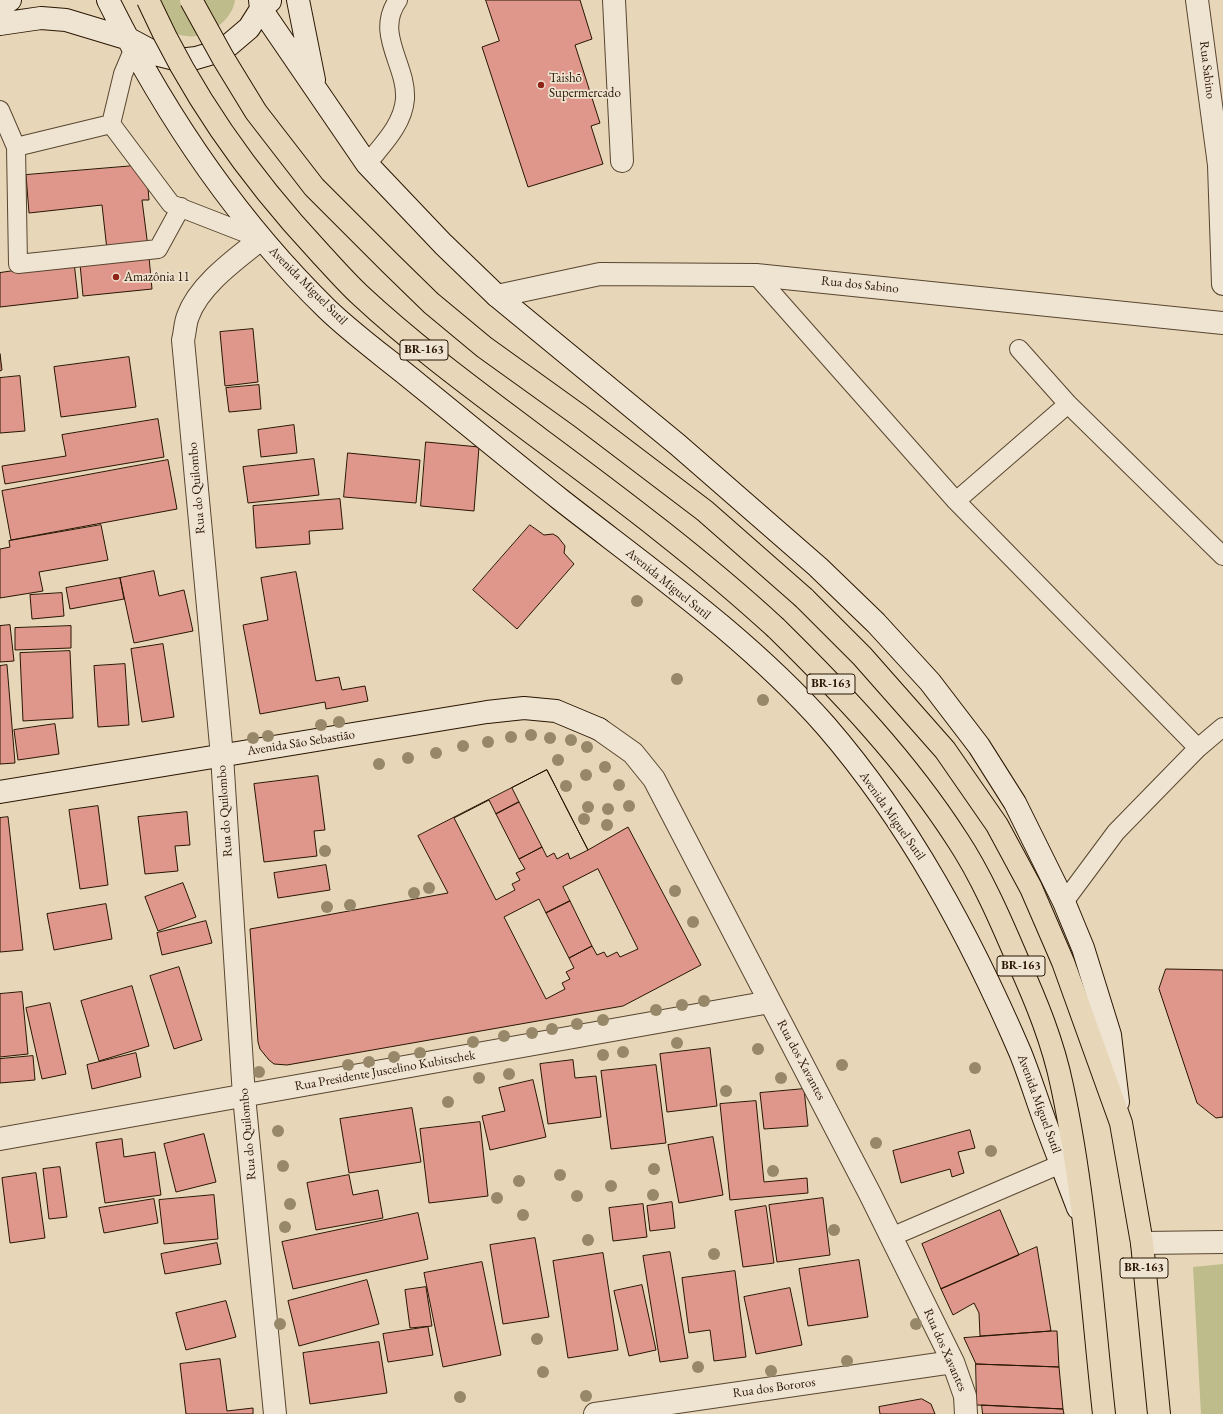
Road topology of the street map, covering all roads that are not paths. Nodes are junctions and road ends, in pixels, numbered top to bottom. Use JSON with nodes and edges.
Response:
{"nodes":[{"id":1,"x":10,"y":0,"type":"edge"},
{"id":2,"x":108,"y":0,"type":"edge"},
{"id":3,"x":148,"y":0,"type":"edge"},
{"id":4,"x":191,"y":0,"type":"edge"},
{"id":5,"x":298,"y":0,"type":"edge"},
{"id":6,"x":398,"y":0,"type":"edge"},
{"id":7,"x":614,"y":0,"type":"edge"},
{"id":8,"x":1197,"y":0,"type":"edge"},
{"id":9,"x":264,"y":3,"type":"edge"},
{"id":10,"x":0,"y":7,"type":"edge"},
{"id":11,"x":0,"y":24,"type":"edge"},
{"id":12,"x":132,"y":44,"type":"junction"},
{"id":13,"x":316,"y":89,"type":"junction"},
{"id":14,"x":0,"y":110,"type":"edge"},
{"id":15,"x":112,"y":124,"type":"junction"},
{"id":16,"x":16,"y":147,"type":"junction"},
{"id":17,"x":622,"y":161,"type":"dead end"},
{"id":18,"x":367,"y":164,"type":"junction"},
{"id":19,"x":181,"y":207,"type":"junction"},
{"id":20,"x":261,"y":239,"type":"junction"},
{"id":21,"x":756,"y":275,"type":"junction"},
{"id":22,"x":1223,"y":284,"type":"edge"},
{"id":23,"x":497,"y":296,"type":"junction"},
{"id":24,"x":1223,"y":323,"type":"edge"},
{"id":25,"x":1019,"y":349,"type":"dead end"},
{"id":26,"x":1068,"y":404,"type":"junction"},
{"id":27,"x":956,"y":500,"type":"junction"},
{"id":28,"x":1223,"y":556,"type":"edge"},
{"id":29,"x":1223,"y":727,"type":"edge"},
{"id":30,"x":599,"y":729,"type":"joint"},
{"id":31,"x":1198,"y":748,"type":"junction"},
{"id":32,"x":222,"y":756,"type":"junction"},
{"id":33,"x":0,"y":792,"type":"edge"},
{"id":34,"x":1064,"y":902,"type":"junction"},
{"id":35,"x":770,"y":1002,"type":"junction"},
{"id":36,"x":244,"y":1096,"type":"junction"},
{"id":37,"x":1121,"y":1123,"type":"junction"},
{"id":38,"x":0,"y":1139,"type":"edge"},
{"id":39,"x":1061,"y":1164,"type":"junction"},
{"id":40,"x":1083,"y":1222,"type":"junction"},
{"id":41,"x":891,"y":1237,"type":"junction"},
{"id":42,"x":1142,"y":1242,"type":"junction"},
{"id":43,"x":1223,"y":1242,"type":"edge"},
{"id":44,"x":953,"y":1362,"type":"junction"},
{"id":45,"x":275,"y":1414,"type":"edge"},
{"id":46,"x":595,"y":1414,"type":"edge"},
{"id":47,"x":966,"y":1414,"type":"edge"},
{"id":48,"x":1104,"y":1414,"type":"edge"},
{"id":49,"x":1159,"y":1414,"type":"edge"}],
"edges":[{"from":1,"to":10,"type":"street"},
{"from":2,"to":12,"type":"street","name":"Avenida Miguel Sutil"},
{"from":3,"to":40,"type":"highway","name":"Avenida Miguel Sutil","number":"BR-163","bridge":true},
{"from":4,"to":37,"type":"highway","number":"BR-163","bridge":true},
{"from":5,"to":13,"type":"street"},
{"from":6,"to":18,"type":"lane"},
{"from":7,"to":17,"type":"street"},
{"from":8,"to":22,"type":"street","name":"Rua Sabino"},
{"from":9,"to":12,"type":"street"},
{"from":9,"to":13,"type":"street"},
{"from":11,"to":12,"type":"street"},
{"from":12,"to":15,"type":"lane"},
{"from":12,"to":20,"type":"street","name":"Avenida Miguel Sutil"},
{"from":13,"to":18,"type":"street"},
{"from":14,"to":16,"type":"lane"},
{"from":15,"to":16,"type":"lane"},
{"from":15,"to":19,"type":"lane"},
{"from":16,"to":19,"type":"lane"},
{"from":18,"to":23,"type":"street"},
{"from":19,"to":20,"type":"lane"},
{"from":20,"to":32,"type":"street","name":"Rua do Quilombo"},
{"from":20,"to":39,"type":"street","name":"Avenida Miguel Sutil"},
{"from":21,"to":23,"type":"street","name":"Rua dos Sabino"},
{"from":21,"to":24,"type":"street","name":"Rua dos Sabino"},
{"from":21,"to":27,"type":"lane"},
{"from":23,"to":34,"type":"street"},
{"from":25,"to":26,"type":"lane"},
{"from":26,"to":27,"type":"lane"},
{"from":26,"to":28,"type":"lane"},
{"from":27,"to":31,"type":"lane"},
{"from":29,"to":31,"type":"lane"},
{"from":30,"to":32,"type":"street","name":"Avenida São Sebastião"},
{"from":30,"to":35,"type":"street","name":"Rua dos Xavantes"},
{"from":31,"to":34,"type":"lane"},
{"from":32,"to":33,"type":"street","name":"Avenida São Sebastião"},
{"from":32,"to":36,"type":"street","name":"Rua do Quilombo"},
{"from":34,"to":37,"type":"street"},
{"from":35,"to":36,"type":"street","name":"Rua Presidente Juscelino Kubitschek"},
{"from":35,"to":41,"type":"street","name":"Rua dos Xavantes"},
{"from":36,"to":38,"type":"street","name":"Rua Presidente Juscelino Kubitschek"},
{"from":36,"to":45,"type":"street","name":"Rua do Quilombo"},
{"from":37,"to":42,"type":"highway","number":"BR-163"},
{"from":39,"to":40,"type":"street","name":"Avenida Miguel Sutil"},
{"from":39,"to":41,"type":"lane"},
{"from":40,"to":48,"type":"highway","name":"Avenida Miguel Sutil","number":"BR-163"},
{"from":41,"to":44,"type":"street","name":"Rua dos Xavantes"},
{"from":42,"to":43,"type":"street"},
{"from":42,"to":49,"type":"highway","number":"BR-163"},
{"from":44,"to":46,"type":"street","name":"Rua dos Bororos"},
{"from":44,"to":47,"type":"street","name":"Rua dos Xavantes"}]}
